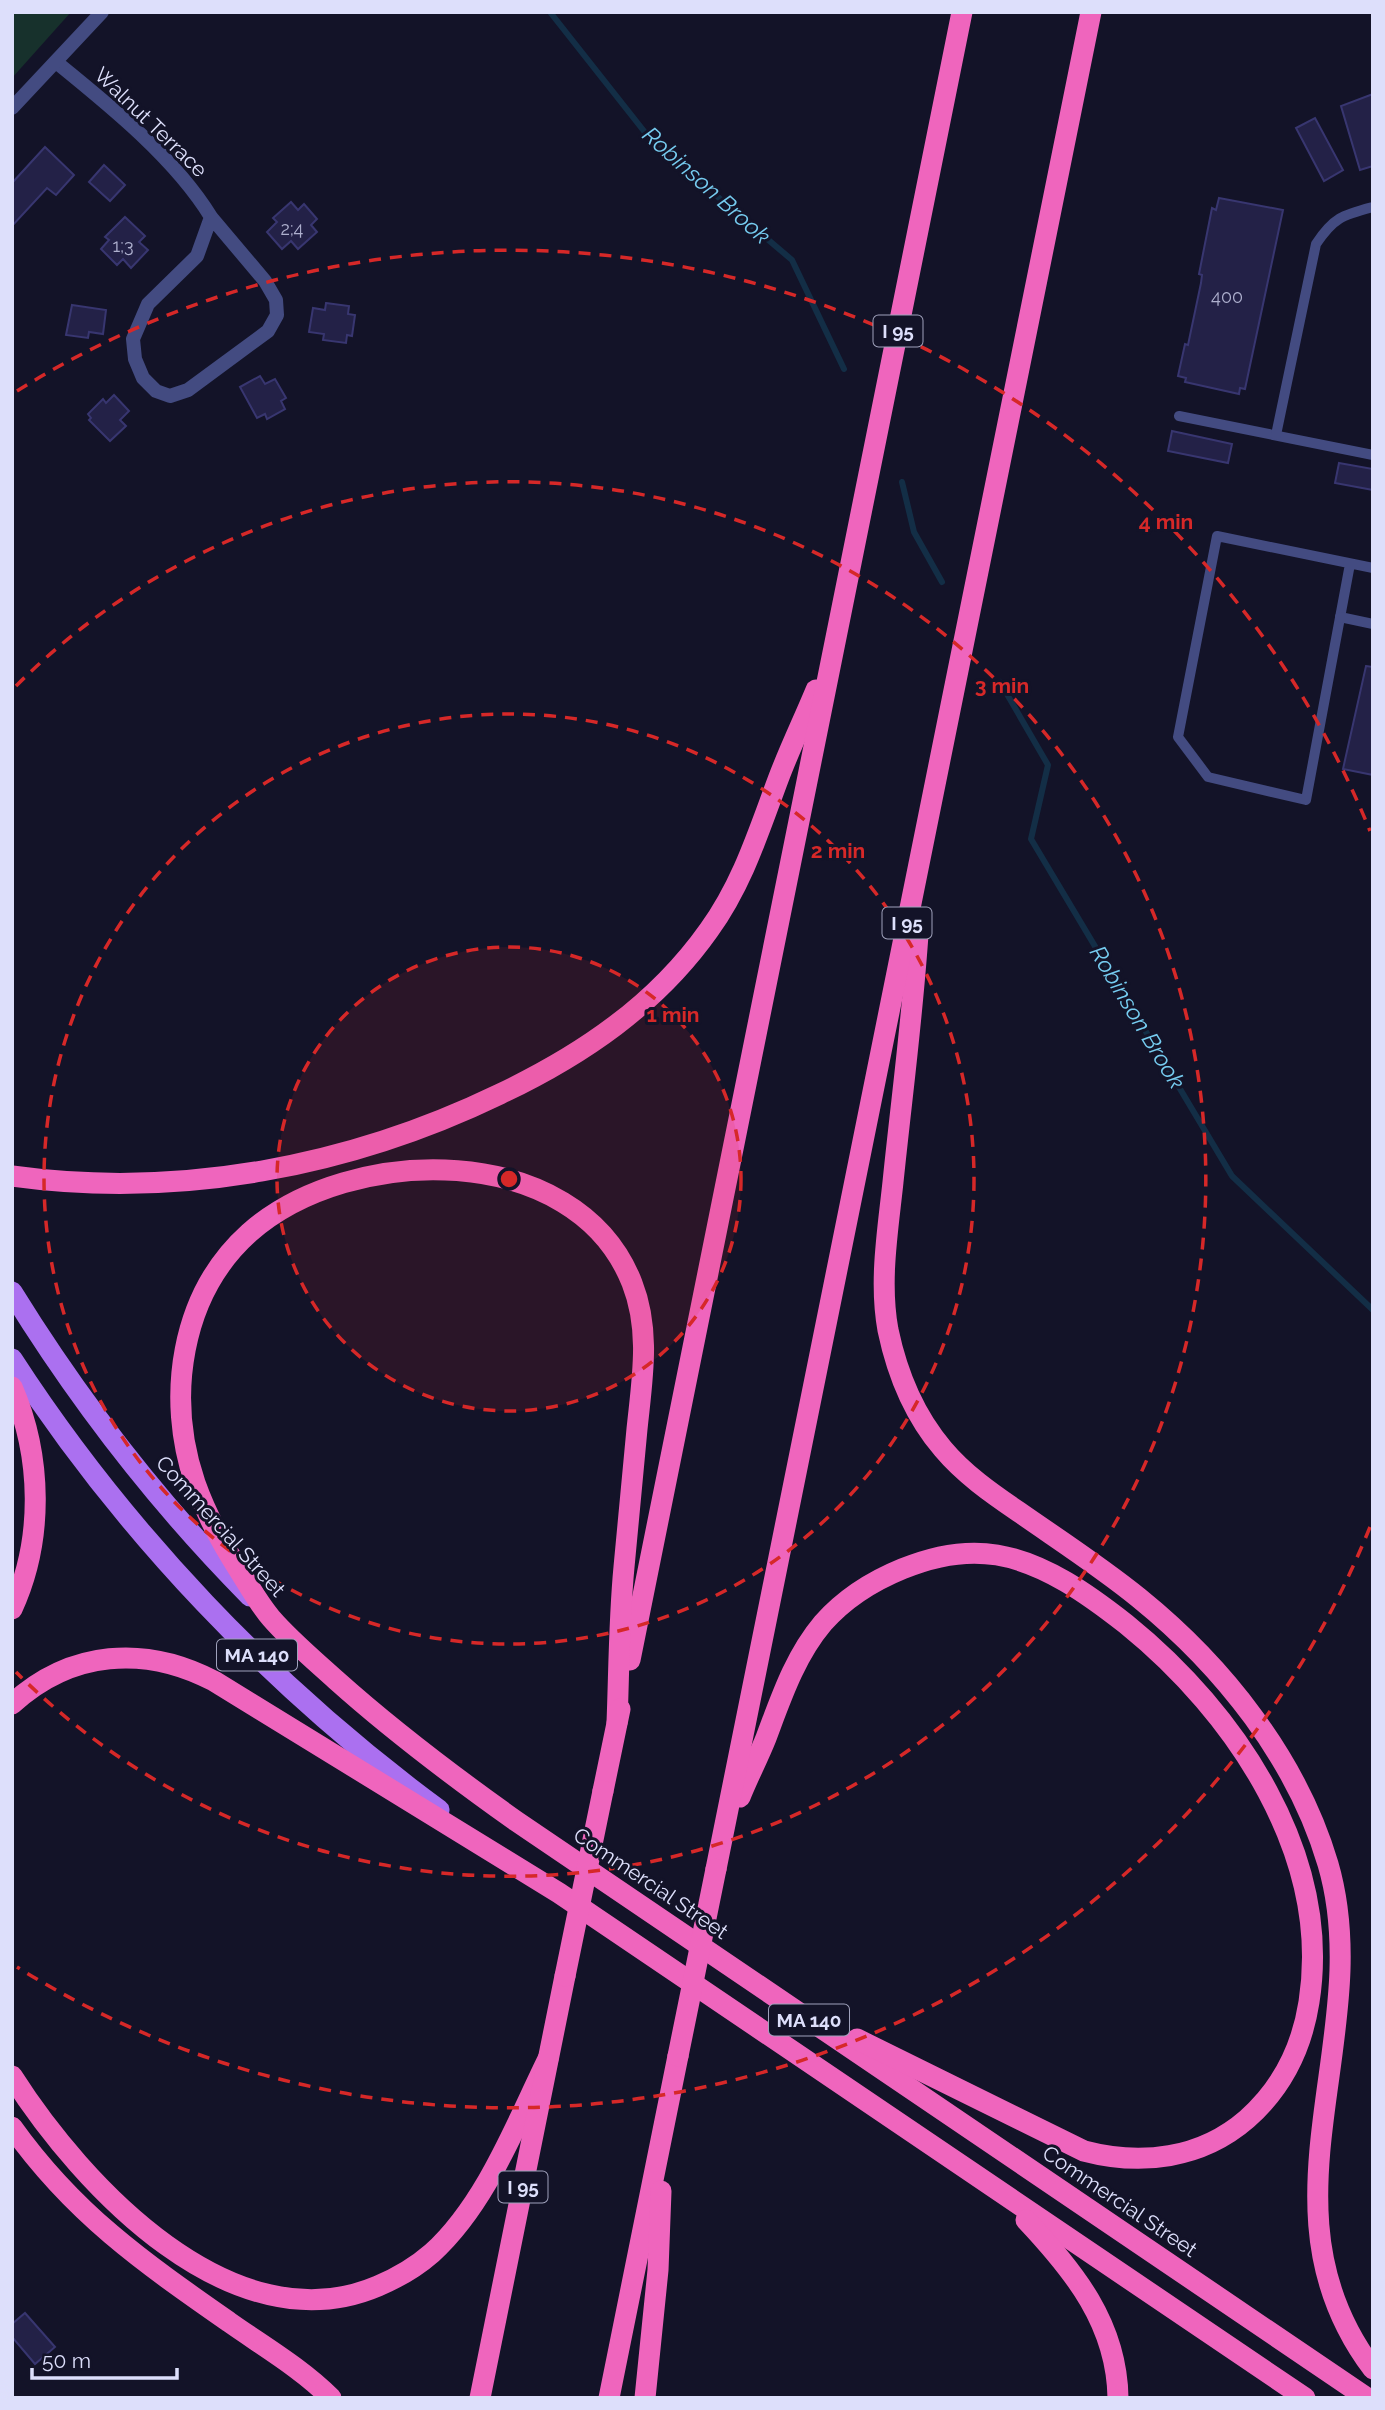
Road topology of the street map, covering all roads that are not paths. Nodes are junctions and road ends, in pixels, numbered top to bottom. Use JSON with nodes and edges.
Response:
{"nodes":[{"id":1,"x":102,"y":12,"type":"edge"},
{"id":2,"x":962,"y":12,"type":"edge"},
{"id":3,"x":1091,"y":12,"type":"edge"},
{"id":4,"x":56,"y":62,"type":"junction"},
{"id":5,"x":12,"y":108,"type":"edge"},
{"id":6,"x":1373,"y":207,"type":"edge"},
{"id":7,"x":211,"y":217,"type":"junction"},
{"id":8,"x":1179,"y":416,"type":"dead end"},
{"id":9,"x":1276,"y":435,"type":"junction"},
{"id":10,"x":1373,"y":455,"type":"edge"},
{"id":11,"x":1350,"y":564,"type":"junction"},
{"id":12,"x":1373,"y":568,"type":"edge"},
{"id":13,"x":1340,"y":617,"type":"junction"},
{"id":14,"x":1373,"y":624,"type":"edge"},
{"id":15,"x":834,"y":649,"type":"junction"},
{"id":16,"x":923,"y":844,"type":"junction"},
{"id":17,"x":12,"y":1176,"type":"edge"},
{"id":18,"x":12,"y":1292,"type":"edge"},
{"id":19,"x":12,"y":1359,"type":"edge"},
{"id":20,"x":12,"y":1387,"type":"edge"},
{"id":21,"x":12,"y":1609,"type":"edge"},
{"id":22,"x":271,"y":1618,"type":"junction"},
{"id":23,"x":12,"y":1704,"type":"edge"},
{"id":24,"x":617,"y":1723,"type":"junction"},
{"id":25,"x":723,"y":1834,"type":"junction"},
{"id":26,"x":559,"y":1893,"type":"junction"},
{"id":27,"x":779,"y":2000,"type":"junction"},
{"id":28,"x":548,"y":2059,"type":"junction"},
{"id":29,"x":12,"y":2076,"type":"edge"},
{"id":30,"x":12,"y":2127,"type":"edge"},
{"id":31,"x":663,"y":2129,"type":"junction"},
{"id":32,"x":965,"y":2168,"type":"junction"},
{"id":33,"x":1373,"y":2369,"type":"edge"},
{"id":34,"x":331,"y":2398,"type":"edge"},
{"id":35,"x":480,"y":2398,"type":"edge"},
{"id":36,"x":609,"y":2398,"type":"edge"},
{"id":37,"x":645,"y":2398,"type":"edge"},
{"id":38,"x":1118,"y":2398,"type":"edge"},
{"id":39,"x":1305,"y":2398,"type":"edge"},
{"id":40,"x":1367,"y":2398,"type":"edge"}],
"edges":[{"from":1,"to":4,"type":"street"},
{"from":2,"to":15,"type":"highway","number":"I 95"},
{"from":3,"to":16,"type":"highway","number":"I 95"},
{"from":4,"to":5,"type":"street"},
{"from":4,"to":7,"type":"street","name":"Walnut Terrace"},
{"from":6,"to":9,"type":"lane"},
{"from":7,"to":7,"type":"street","name":"Walnut Terrace"},
{"from":8,"to":9,"type":"lane"},
{"from":9,"to":10,"type":"lane"},
{"from":11,"to":12,"type":"lane"},
{"from":11,"to":13,"type":"lane"},
{"from":11,"to":13,"type":"lane"},
{"from":13,"to":14,"type":"lane"},
{"from":15,"to":17,"type":"highway"},
{"from":15,"to":24,"type":"highway","number":"I 95"},
{"from":16,"to":25,"type":"highway","number":"I 95"},
{"from":16,"to":33,"type":"highway"},
{"from":18,"to":22,"type":"main road","name":"Commercial Street","number":"MA 140"},
{"from":19,"to":26,"type":"main road","number":"MA 140"},
{"from":20,"to":21,"type":"highway"},
{"from":22,"to":24,"type":"highway"},
{"from":22,"to":27,"type":"highway","name":"Commercial Street","number":"MA 140"},
{"from":23,"to":26,"type":"highway"},
{"from":24,"to":28,"type":"highway","number":"I 95","bridge":true},
{"from":25,"to":27,"type":"highway"},
{"from":25,"to":31,"type":"highway","number":"I 95","bridge":true},
{"from":26,"to":32,"type":"highway","number":"MA 140"},
{"from":27,"to":40,"type":"highway","name":"Commercial Street","number":"MA 140"},
{"from":28,"to":29,"type":"highway"},
{"from":28,"to":35,"type":"highway","number":"I 95"},
{"from":30,"to":34,"type":"highway"},
{"from":31,"to":36,"type":"highway","number":"I 95"},
{"from":31,"to":37,"type":"highway"},
{"from":32,"to":38,"type":"highway"},
{"from":32,"to":39,"type":"highway","number":"MA 140"}]}
